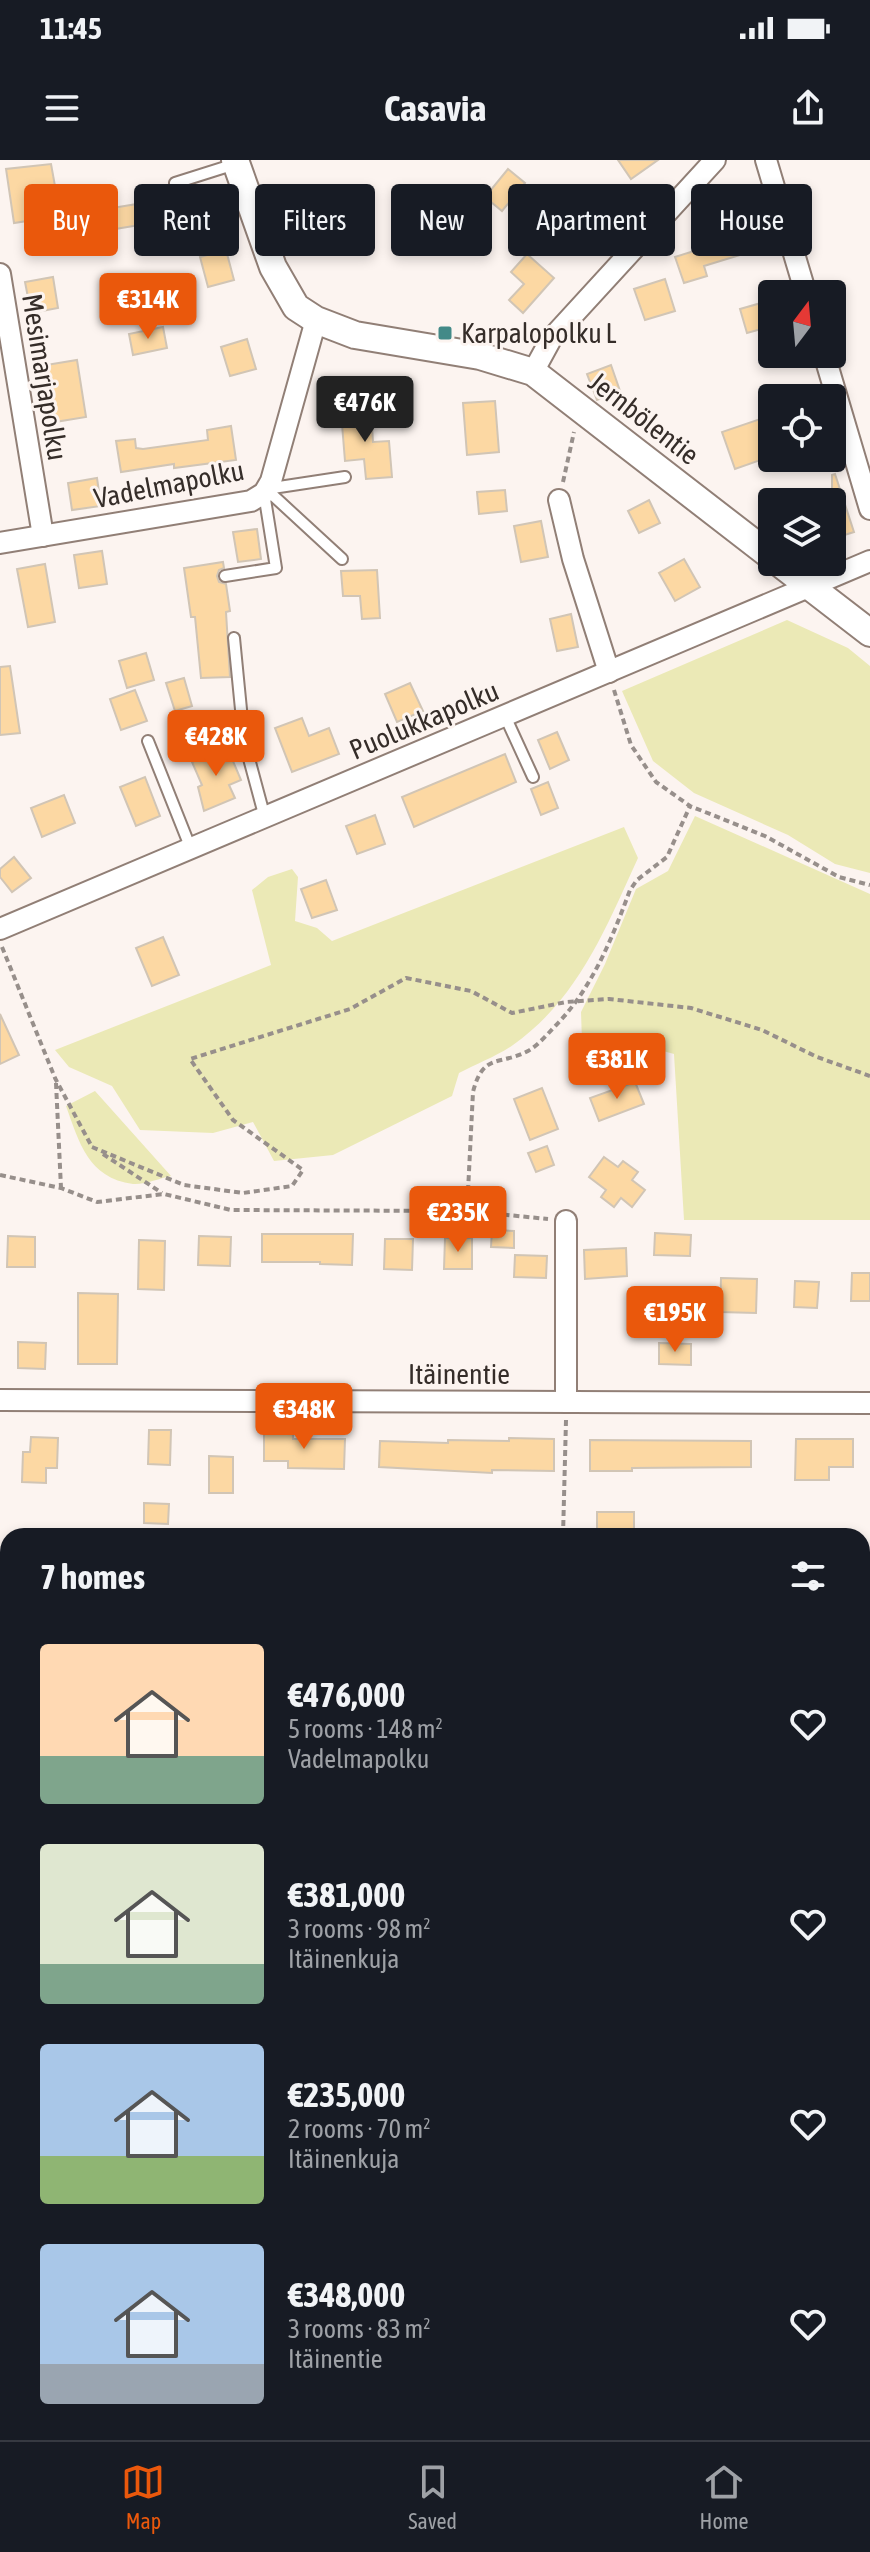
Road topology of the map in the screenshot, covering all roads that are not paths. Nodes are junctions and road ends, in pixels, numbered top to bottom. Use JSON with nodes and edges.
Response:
{"nodes":[{"id":1,"x":715,"y":160,"type":"edge"},
{"id":2,"x":766,"y":160,"type":"edge"},
{"id":3,"x":236,"y":162,"type":"edge"},
{"id":4,"x":175,"y":183,"type":"dead end"},
{"id":5,"x":0,"y":274,"type":"edge"},
{"id":6,"x":802,"y":280,"type":"edge"},
{"id":7,"x":316,"y":320,"type":"junction"},
{"id":8,"x":828,"y":368,"type":"edge"},
{"id":9,"x":533,"y":372,"type":"junction"},
{"id":10,"x":345,"y":477,"type":"dead end"},
{"id":11,"x":265,"y":491,"type":"junction"},
{"id":12,"x":559,"y":500,"type":"road end"},
{"id":13,"x":870,"y":509,"type":"edge"},
{"id":14,"x":43,"y":536,"type":"junction"},
{"id":15,"x":0,"y":543,"type":"edge"},
{"id":16,"x":758,"y":546,"type":"edge"},
{"id":17,"x":342,"y":559,"type":"dead end"},
{"id":18,"x":870,"y":561,"type":"edge"},
{"id":19,"x":225,"y":576,"type":"dead end"},
{"id":20,"x":796,"y":576,"type":"edge"},
{"id":21,"x":810,"y":587,"type":"junction"},
{"id":22,"x":870,"y":633,"type":"edge"},
{"id":23,"x":234,"y":638,"type":"dead end"},
{"id":24,"x":609,"y":672,"type":"junction"},
{"id":25,"x":505,"y":716,"type":"junction"},
{"id":26,"x":148,"y":741,"type":"dead end"},
{"id":27,"x":533,"y":777,"type":"dead end"},
{"id":28,"x":265,"y":818,"type":"junction"},
{"id":29,"x":191,"y":849,"type":"junction"},
{"id":30,"x":0,"y":929,"type":"edge"},
{"id":31,"x":566,"y":1221,"type":"road end"},
{"id":32,"x":0,"y":1400,"type":"edge"},
{"id":33,"x":566,"y":1402,"type":"junction"},
{"id":34,"x":870,"y":1403,"type":"edge"}],
"edges":[{"from":1,"to":9,"type":"street"},
{"from":2,"to":6,"type":"street"},
{"from":3,"to":4,"type":"lane"},
{"from":3,"to":7,"type":"street","name":"Jernbölentie"},
{"from":5,"to":14,"type":"street","name":"Mesimarjapolku"},
{"from":7,"to":9,"type":"street","name":"Jernbölentie"},
{"from":7,"to":11,"type":"street","name":"Vadelmapolku"},
{"from":8,"to":13,"type":"street"},
{"from":9,"to":16,"type":"street","name":"Jernbölentie"},
{"from":10,"to":11,"type":"lane"},
{"from":11,"to":14,"type":"street","name":"Vadelmapolku"},
{"from":11,"to":17,"type":"lane"},
{"from":11,"to":19,"type":"lane"},
{"from":12,"to":24,"type":"street"},
{"from":14,"to":15,"type":"street","name":"Vadelmapolku"},
{"from":18,"to":21,"type":"street","name":"Puolukkapolku"},
{"from":20,"to":21,"type":"street"},
{"from":21,"to":22,"type":"street"},
{"from":21,"to":24,"type":"street","name":"Puolukkapolku"},
{"from":23,"to":28,"type":"lane"},
{"from":24,"to":25,"type":"street","name":"Puolukkapolku"},
{"from":25,"to":27,"type":"lane"},
{"from":25,"to":28,"type":"street","name":"Puolukkapolku"},
{"from":26,"to":29,"type":"lane"},
{"from":28,"to":29,"type":"street","name":"Puolukkapolku"},
{"from":29,"to":30,"type":"street","name":"Puolukkapolku"},
{"from":31,"to":33,"type":"street"},
{"from":32,"to":33,"type":"street","name":"Itäinentie"},
{"from":33,"to":34,"type":"street","name":"Itäinentie"}]}
